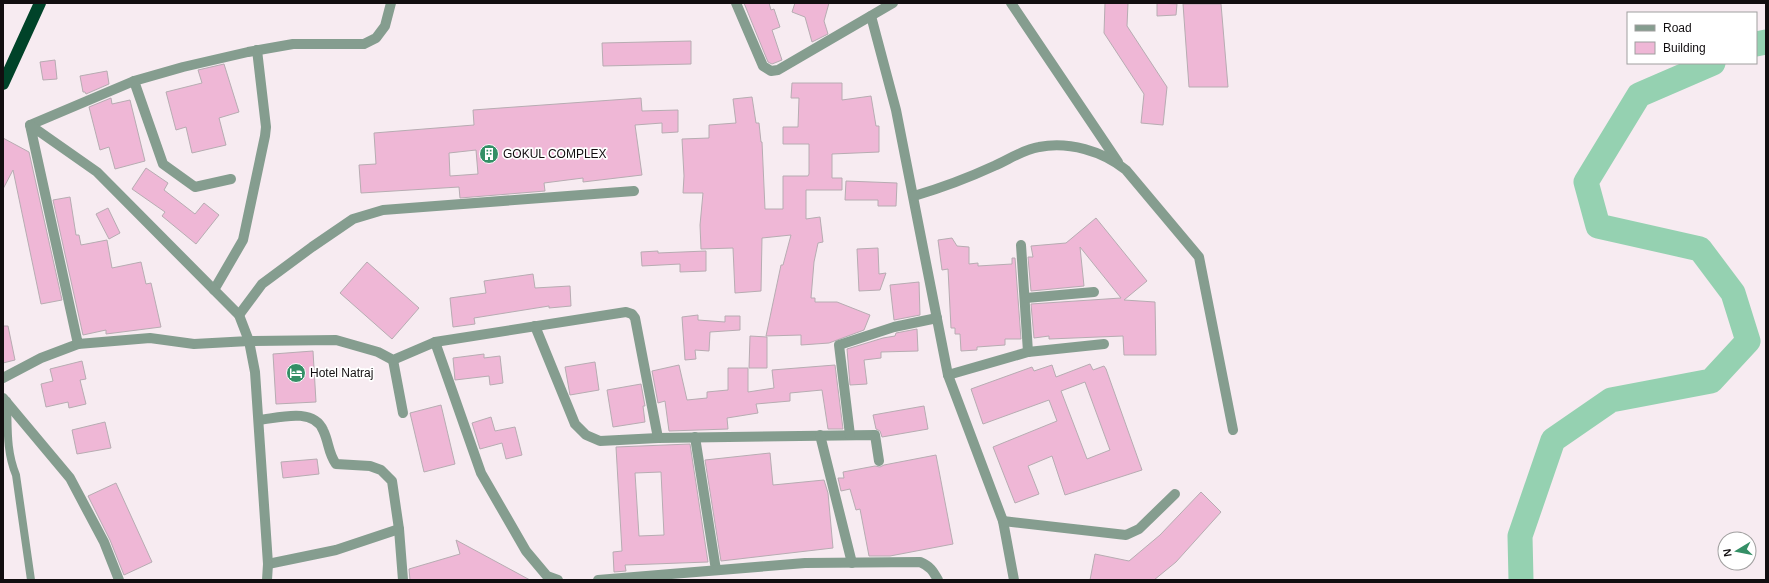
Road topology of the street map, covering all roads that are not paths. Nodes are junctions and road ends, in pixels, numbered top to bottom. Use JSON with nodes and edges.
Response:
{"nodes":[{"id":1,"x":40,"y":3,"type":"edge"},
{"id":2,"x":391,"y":3,"type":"edge"},
{"id":3,"x":736,"y":3,"type":"edge"},
{"id":4,"x":893,"y":3,"type":"edge"},
{"id":5,"x":1011,"y":3,"type":"edge"},
{"id":6,"x":881,"y":6,"type":"edge"},
{"id":7,"x":871,"y":16,"type":"junction"},
{"id":8,"x":257,"y":50,"type":"junction"},
{"id":9,"x":134,"y":82,"type":"junction"},
{"id":10,"x":3,"y":84,"type":"edge"},
{"id":11,"x":30,"y":125,"type":"junction"},
{"id":12,"x":1119,"y":164,"type":"junction"},
{"id":13,"x":231,"y":179,"type":"dead end"},
{"id":14,"x":634,"y":191,"type":"dead end"},
{"id":15,"x":914,"y":196,"type":"junction"},
{"id":16,"x":1021,"y":245,"type":"dead end"},
{"id":17,"x":214,"y":290,"type":"junction"},
{"id":18,"x":1094,"y":292,"type":"dead end"},
{"id":19,"x":1026,"y":298,"type":"junction"},
{"id":20,"x":239,"y":315,"type":"junction"},
{"id":21,"x":937,"y":318,"type":"junction"},
{"id":22,"x":535,"y":326,"type":"junction"},
{"id":23,"x":249,"y":341,"type":"junction"},
{"id":24,"x":435,"y":342,"type":"junction"},
{"id":25,"x":78,"y":344,"type":"junction"},
{"id":26,"x":1104,"y":344,"type":"dead end"},
{"id":27,"x":1028,"y":352,"type":"junction"},
{"id":28,"x":393,"y":360,"type":"junction"},
{"id":29,"x":948,"y":375,"type":"junction"},
{"id":30,"x":3,"y":378,"type":"edge"},
{"id":31,"x":5,"y":400,"type":"edge"},
{"id":32,"x":403,"y":413,"type":"dead end"},
{"id":33,"x":259,"y":420,"type":"junction"},
{"id":34,"x":1233,"y":430,"type":"dead end"},
{"id":35,"x":820,"y":435,"type":"junction"},
{"id":36,"x":850,"y":435,"type":"junction"},
{"id":37,"x":695,"y":437,"type":"junction"},
{"id":38,"x":658,"y":438,"type":"junction"},
{"id":39,"x":879,"y":461,"type":"dead end"},
{"id":40,"x":1175,"y":494,"type":"dead end"},
{"id":41,"x":1003,"y":521,"type":"junction"},
{"id":42,"x":400,"y":529,"type":"junction"},
{"id":43,"x":852,"y":563,"type":"junction"},
{"id":44,"x":268,"y":564,"type":"junction"},
{"id":45,"x":716,"y":570,"type":"junction"},
{"id":46,"x":32,"y":580,"type":"edge"},
{"id":47,"x":119,"y":580,"type":"edge"},
{"id":48,"x":267,"y":580,"type":"edge"},
{"id":49,"x":403,"y":580,"type":"edge"},
{"id":50,"x":558,"y":580,"type":"edge"},
{"id":51,"x":598,"y":580,"type":"edge"},
{"id":52,"x":938,"y":580,"type":"edge"},
{"id":53,"x":1014,"y":580,"type":"edge"}],
"edges":[{"from":1,"to":10,"type":"highway"},
{"from":2,"to":8,"type":"street"},
{"from":3,"to":7,"type":"street"},
{"from":4,"to":6,"type":"street"},
{"from":5,"to":12,"type":"street"},
{"from":6,"to":7,"type":"street"},
{"from":7,"to":15,"type":"street"},
{"from":8,"to":9,"type":"street"},
{"from":8,"to":17,"type":"street"},
{"from":9,"to":11,"type":"street"},
{"from":9,"to":13,"type":"street"},
{"from":11,"to":17,"type":"street"},
{"from":11,"to":25,"type":"street"},
{"from":12,"to":15,"type":"street"},
{"from":12,"to":34,"type":"street"},
{"from":14,"to":20,"type":"street"},
{"from":15,"to":21,"type":"street"},
{"from":16,"to":19,"type":"street"},
{"from":17,"to":20,"type":"street"},
{"from":18,"to":19,"type":"street"},
{"from":19,"to":27,"type":"street"},
{"from":20,"to":23,"type":"street"},
{"from":21,"to":29,"type":"street"},
{"from":21,"to":36,"type":"street"},
{"from":22,"to":24,"type":"street"},
{"from":22,"to":38,"type":"street"},
{"from":22,"to":38,"type":"street"},
{"from":23,"to":25,"type":"street"},
{"from":23,"to":28,"type":"street"},
{"from":23,"to":33,"type":"street"},
{"from":24,"to":28,"type":"street"},
{"from":24,"to":50,"type":"street"},
{"from":25,"to":30,"type":"street"},
{"from":26,"to":27,"type":"street"},
{"from":27,"to":29,"type":"street"},
{"from":28,"to":32,"type":"street"},
{"from":29,"to":41,"type":"street"},
{"from":31,"to":46,"type":"lane"},
{"from":31,"to":47,"type":"street"},
{"from":33,"to":42,"type":"street"},
{"from":33,"to":44,"type":"street"},
{"from":35,"to":36,"type":"street"},
{"from":35,"to":37,"type":"street"},
{"from":35,"to":43,"type":"street"},
{"from":36,"to":39,"type":"street"},
{"from":37,"to":38,"type":"street"},
{"from":37,"to":45,"type":"street"},
{"from":40,"to":41,"type":"street"},
{"from":41,"to":53,"type":"street"},
{"from":42,"to":44,"type":"street"},
{"from":42,"to":49,"type":"street"},
{"from":43,"to":45,"type":"street"},
{"from":43,"to":52,"type":"street"},
{"from":44,"to":48,"type":"street"},
{"from":45,"to":51,"type":"street"}]}
